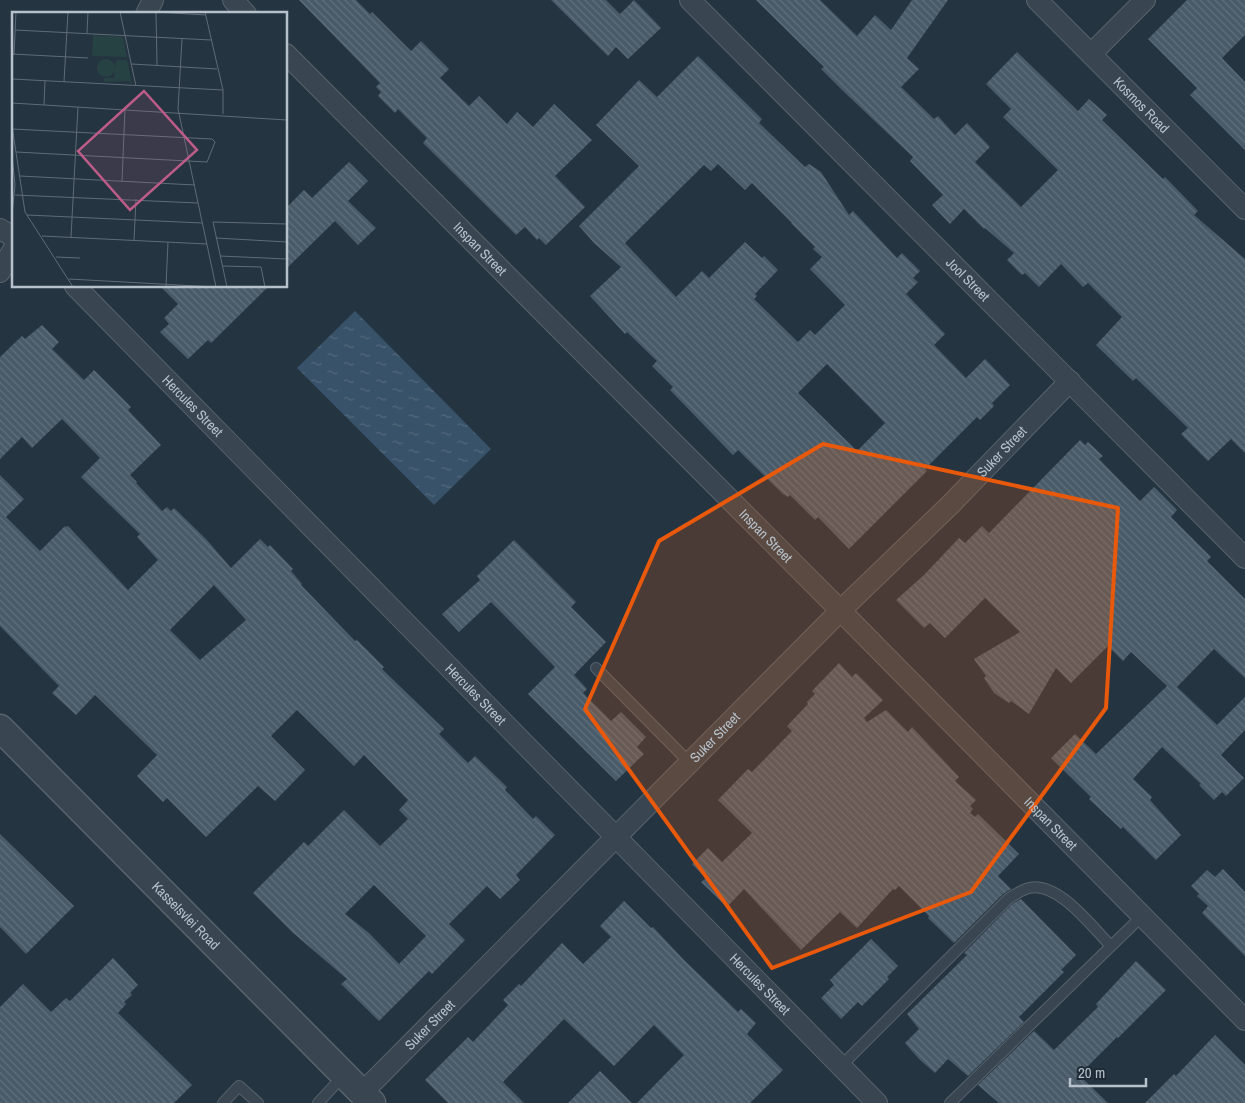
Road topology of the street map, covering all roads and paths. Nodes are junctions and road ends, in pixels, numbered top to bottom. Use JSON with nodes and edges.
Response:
{"nodes":[{"id":1,"x":153,"y":0,"type":"edge"},
{"id":2,"x":233,"y":0,"type":"edge"},
{"id":3,"x":690,"y":0,"type":"edge"},
{"id":4,"x":1037,"y":0,"type":"edge"},
{"id":5,"x":1145,"y":0,"type":"edge"},
{"id":6,"x":147,"y":12,"type":"edge"},
{"id":7,"x":244,"y":12,"type":"edge"},
{"id":8,"x":1091,"y":54,"type":"junction"},
{"id":9,"x":288,"y":56,"type":"edge"},
{"id":10,"x":1245,"y":209,"type":"edge"},
{"id":11,"x":0,"y":229,"type":"edge"},
{"id":12,"x":12,"y":236,"type":"edge"},
{"id":13,"x":12,"y":251,"type":"edge"},
{"id":14,"x":0,"y":272,"type":"edge"},
{"id":15,"x":77,"y":288,"type":"edge"},
{"id":16,"x":1070,"y":381,"type":"junction"},
{"id":17,"x":1245,"y":558,"type":"edge"},
{"id":18,"x":841,"y":610,"type":"junction"},
{"id":19,"x":596,"y":668,"type":"dead end"},
{"id":20,"x":0,"y":728,"type":"edge"},
{"id":21,"x":689,"y":762,"type":"junction"},
{"id":22,"x":615,"y":837,"type":"junction"},
{"id":23,"x":1142,"y":916,"type":"junction"},
{"id":24,"x":1111,"y":946,"type":"junction"},
{"id":25,"x":1245,"y":1020,"type":"edge"},
{"id":26,"x":841,"y":1066,"type":"junction"},
{"id":27,"x":344,"y":1075,"type":"junction"},
{"id":28,"x":362,"y":1100,"type":"edge"},
{"id":29,"x":223,"y":1103,"type":"edge"},
{"id":30,"x":258,"y":1103,"type":"edge"},
{"id":31,"x":318,"y":1103,"type":"edge"},
{"id":32,"x":877,"y":1103,"type":"edge"},
{"id":33,"x":950,"y":1103,"type":"edge"}],
"edges":[{"from":1,"to":6,"type":"street"},
{"from":2,"to":7,"type":"street"},
{"from":3,"to":16,"type":"street","name":"Jool Street"},
{"from":4,"to":8,"type":"street","name":"Kosmos Road"},
{"from":5,"to":8,"type":"street"},
{"from":8,"to":10,"type":"street","name":"Kosmos Road"},
{"from":9,"to":18,"type":"street","name":"Inspan Street"},
{"from":11,"to":12,"type":"street"},
{"from":13,"to":14,"type":"street"},
{"from":15,"to":22,"type":"street","name":"Hercules Street"},
{"from":16,"to":17,"type":"street","name":"Jool Street"},
{"from":16,"to":18,"type":"street","name":"Suker Street"},
{"from":18,"to":21,"type":"street","name":"Suker Street"},
{"from":18,"to":23,"type":"street","name":"Inspan Street"},
{"from":19,"to":21,"type":"lane"},
{"from":20,"to":27,"type":"street","name":"Kasselsvlei Road"},
{"from":21,"to":22,"type":"street","name":"Suker Street"},
{"from":22,"to":26,"type":"street","name":"Hercules Street"},
{"from":22,"to":28,"type":"street","name":"Suker Street"},
{"from":23,"to":24,"type":"lane"},
{"from":23,"to":25,"type":"street","name":"Inspan Street"},
{"from":24,"to":26,"type":"lane"},
{"from":24,"to":33,"type":"lane"},
{"from":26,"to":32,"type":"street","name":"Hercules Street"},
{"from":27,"to":28,"type":"street","name":"Kasselsvlei Road"},
{"from":27,"to":31,"type":"lane"},
{"from":29,"to":30,"type":"lane"}]}
